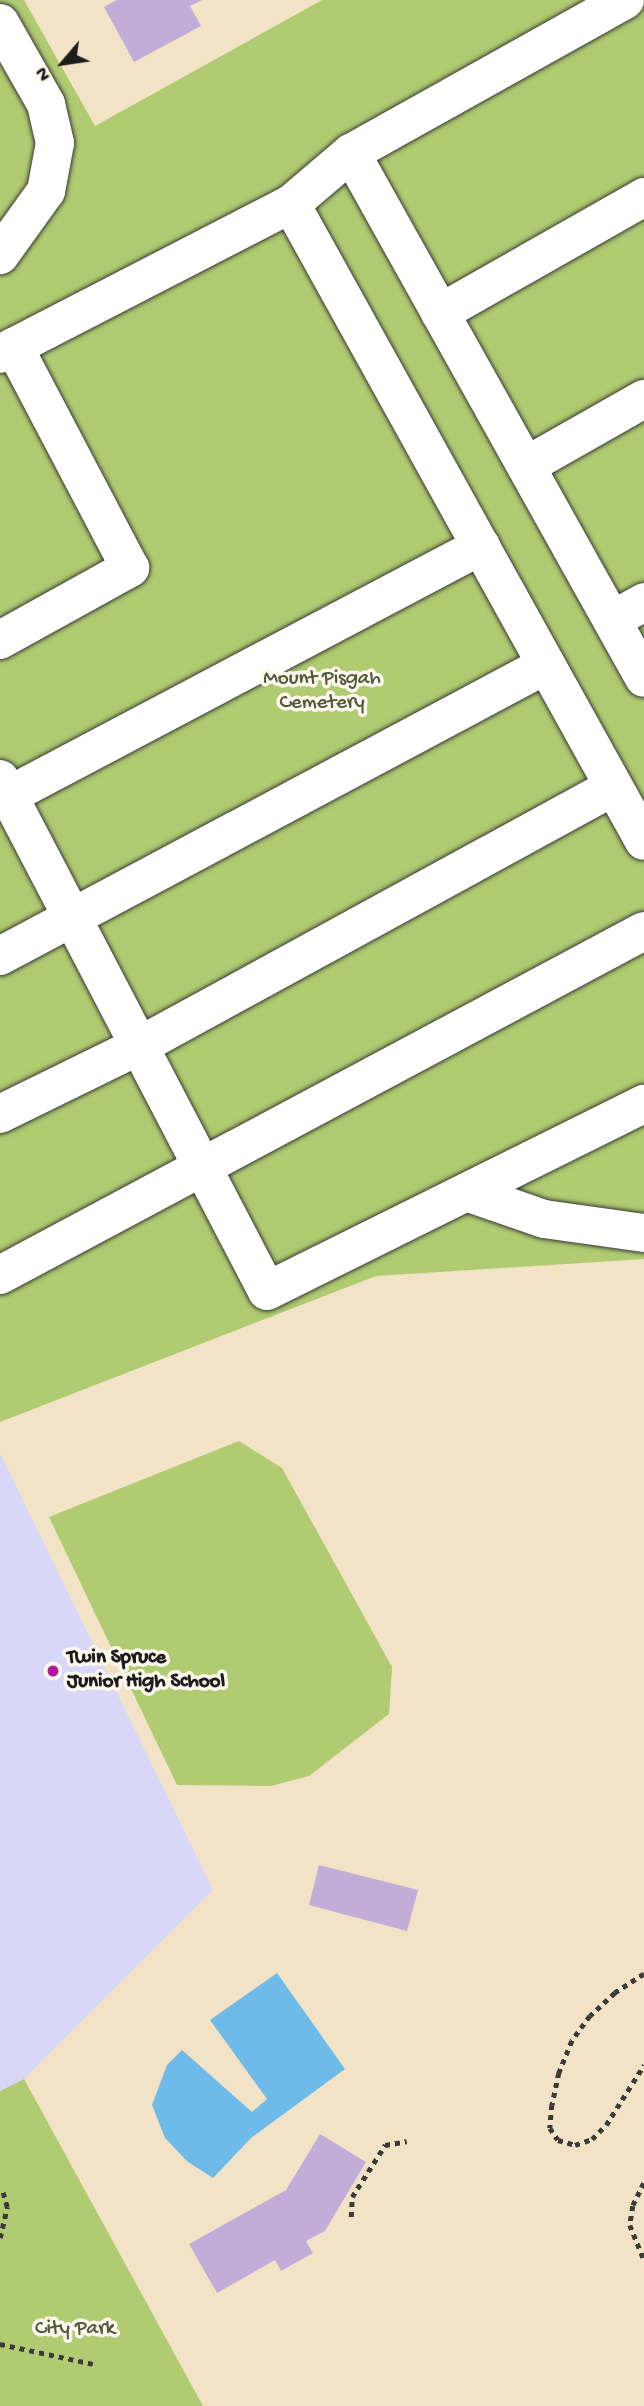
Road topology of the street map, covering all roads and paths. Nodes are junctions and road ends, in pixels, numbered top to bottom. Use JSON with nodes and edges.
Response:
{"nodes":[{"id":1,"x":625,"y":0,"type":"edge"},
{"id":2,"x":0,"y":23,"type":"edge"},
{"id":3,"x":351,"y":153,"type":"junction"},
{"id":4,"x":644,"y":197,"type":"edge"},
{"id":5,"x":290,"y":204,"type":"junction"},
{"id":6,"x":0,"y":255,"type":"edge"},
{"id":7,"x":440,"y":313,"type":"junction"},
{"id":8,"x":7,"y":351,"type":"edge"},
{"id":9,"x":644,"y":399,"type":"edge"},
{"id":10,"x":526,"y":466,"type":"junction"},
{"id":11,"x":481,"y":546,"type":"junction"},
{"id":12,"x":628,"y":611,"type":"edge"},
{"id":13,"x":0,"y":640,"type":"edge"},
{"id":14,"x":546,"y":665,"type":"junction"},
{"id":15,"x":644,"y":678,"type":"edge"},
{"id":16,"x":613,"y":787,"type":"junction"},
{"id":17,"x":3,"y":791,"type":"edge"},
{"id":18,"x":644,"y":841,"type":"edge"},
{"id":19,"x":73,"y":918,"type":"junction"},
{"id":20,"x":644,"y":931,"type":"edge"},
{"id":21,"x":0,"y":956,"type":"edge"},
{"id":22,"x":139,"y":1045,"type":"junction"},
{"id":23,"x":644,"y":1104,"type":"edge"},
{"id":24,"x":0,"y":1114,"type":"edge"},
{"id":25,"x":204,"y":1168,"type":"junction"},
{"id":26,"x":469,"y":1193,"type":"junction"},
{"id":27,"x":644,"y":1233,"type":"edge"},
{"id":28,"x":0,"y":1275,"type":"edge"},
{"id":29,"x":644,"y":1974,"type":"edge"},
{"id":30,"x":644,"y":2064,"type":"edge"},
{"id":31,"x":407,"y":2141,"type":"dead end"},
{"id":32,"x":644,"y":2183,"type":"edge"},
{"id":33,"x":2,"y":2189,"type":"dead end"},
{"id":34,"x":351,"y":2217,"type":"dead end"},
{"id":35,"x":0,"y":2238,"type":"edge"},
{"id":36,"x":644,"y":2260,"type":"edge"},
{"id":37,"x":0,"y":2344,"type":"edge"},
{"id":38,"x":93,"y":2364,"type":"dead end"}],
"edges":[{"from":1,"to":3,"type":"lane"},
{"from":2,"to":6,"type":"lane"},
{"from":3,"to":5,"type":"lane"},
{"from":3,"to":7,"type":"lane"},
{"from":4,"to":7,"type":"lane"},
{"from":5,"to":8,"type":"lane"},
{"from":5,"to":11,"type":"lane"},
{"from":7,"to":10,"type":"lane"},
{"from":8,"to":13,"type":"lane"},
{"from":9,"to":10,"type":"lane"},
{"from":10,"to":12,"type":"lane"},
{"from":11,"to":14,"type":"lane"},
{"from":11,"to":17,"type":"lane"},
{"from":12,"to":15,"type":"lane"},
{"from":14,"to":16,"type":"lane"},
{"from":14,"to":19,"type":"lane"},
{"from":16,"to":18,"type":"lane"},
{"from":16,"to":22,"type":"lane"},
{"from":17,"to":19,"type":"lane"},
{"from":19,"to":21,"type":"lane"},
{"from":19,"to":22,"type":"lane"},
{"from":20,"to":25,"type":"lane"},
{"from":22,"to":24,"type":"lane"},
{"from":22,"to":25,"type":"lane"},
{"from":23,"to":26,"type":"lane"},
{"from":25,"to":26,"type":"lane"},
{"from":25,"to":28,"type":"lane"},
{"from":26,"to":27,"type":"lane"},
{"from":29,"to":30,"type":"path"},
{"from":31,"to":34,"type":"path"},
{"from":32,"to":36,"type":"path"},
{"from":33,"to":35,"type":"path"},
{"from":37,"to":38,"type":"path"}]}
